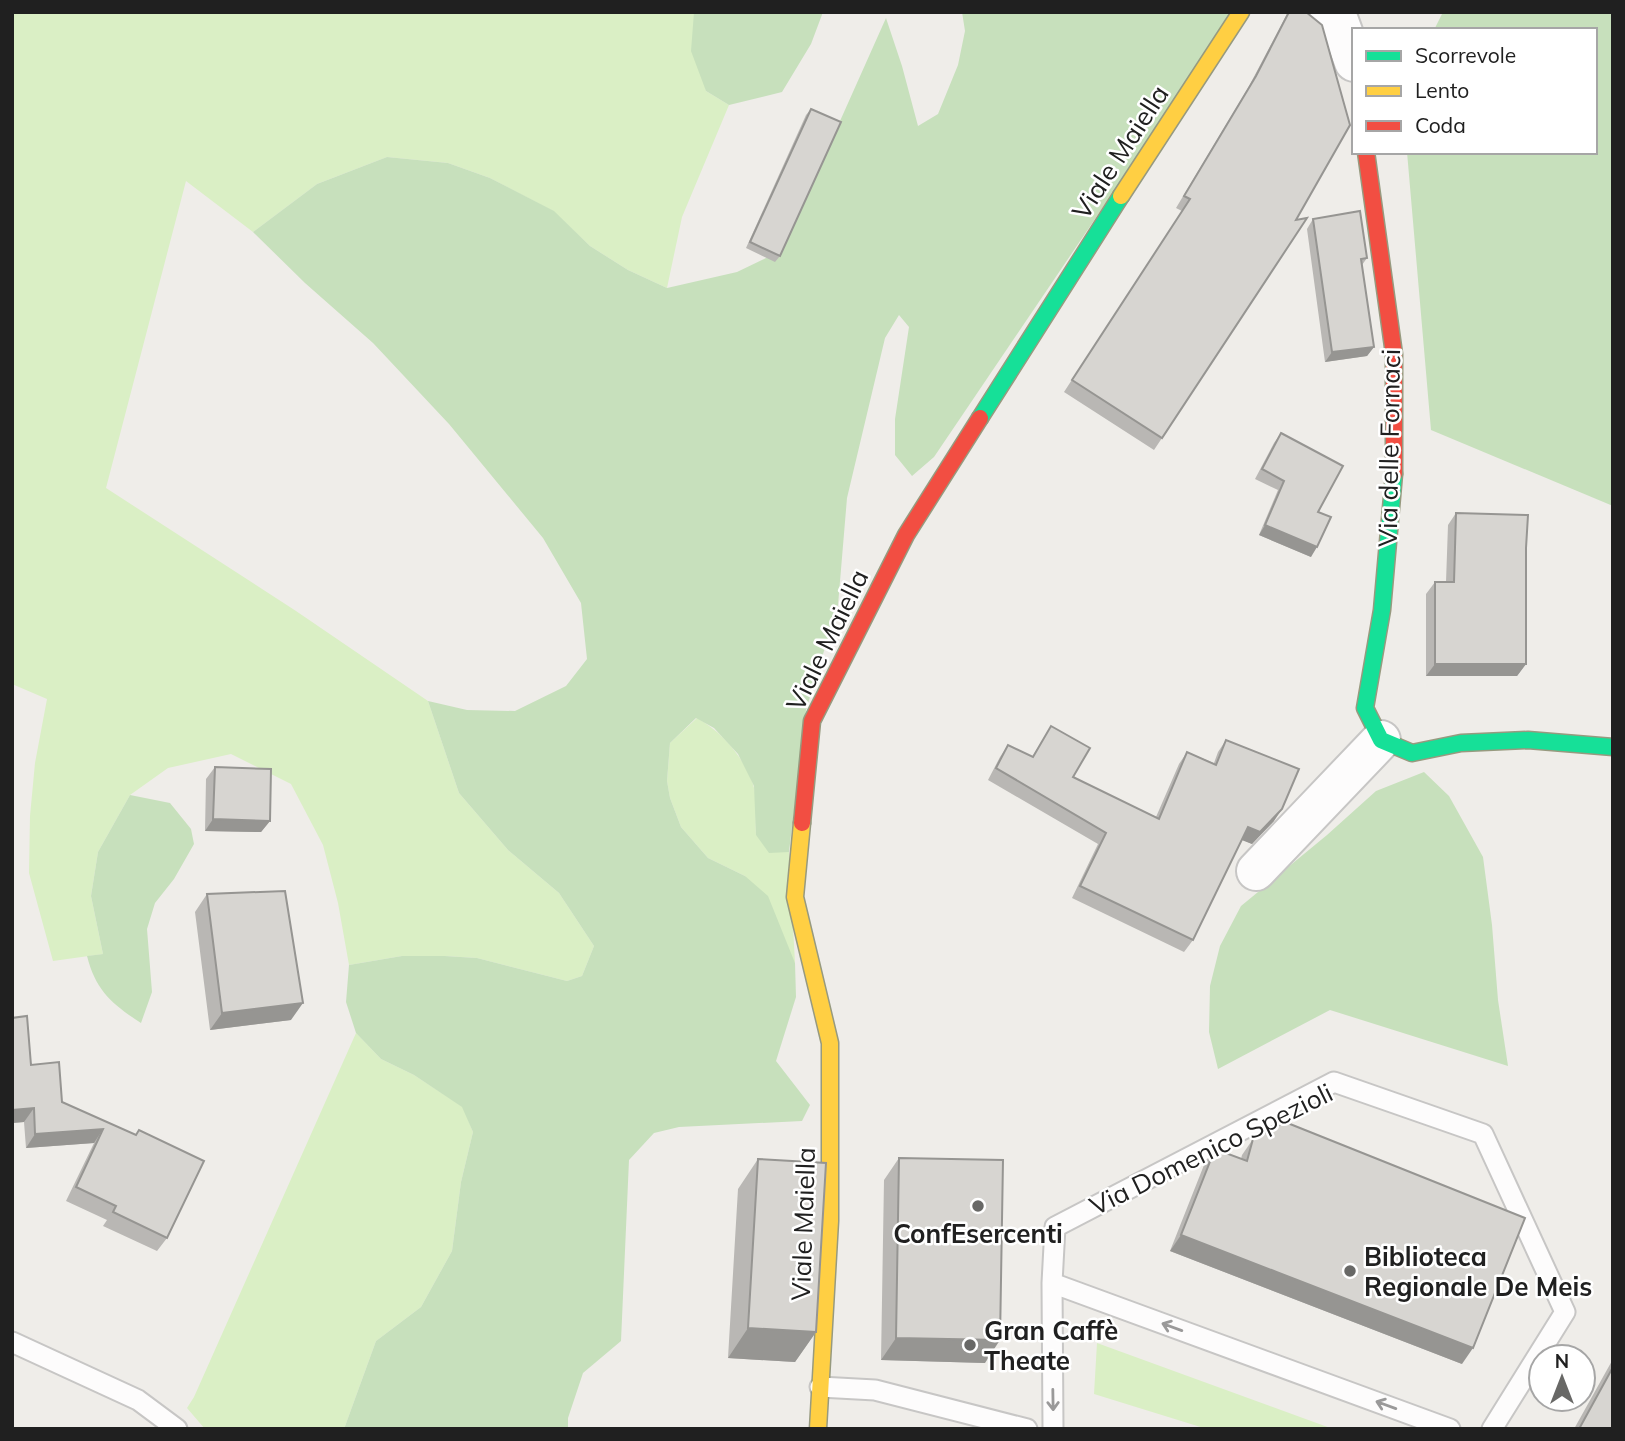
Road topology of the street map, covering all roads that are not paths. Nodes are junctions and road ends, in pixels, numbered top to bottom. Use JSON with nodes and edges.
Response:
{"nodes":[{"id":1,"x":1241,"y":12,"type":"edge"},
{"id":2,"x":1327,"y":12,"type":"edge"},
{"id":3,"x":1352,"y":57,"type":"edge"},
{"id":4,"x":1366,"y":154,"type":"edge"},
{"id":5,"x":1381,"y":740,"type":"junction"},
{"id":6,"x":1613,"y":747,"type":"edge"},
{"id":7,"x":1256,"y":871,"type":"dead end"},
{"id":8,"x":1052,"y":1283,"type":"junction"},
{"id":9,"x":12,"y":1342,"type":"edge"},
{"id":10,"x":820,"y":1387,"type":"junction"},
{"id":11,"x":177,"y":1429,"type":"edge"},
{"id":12,"x":818,"y":1429,"type":"edge"},
{"id":13,"x":1027,"y":1429,"type":"edge"},
{"id":14,"x":1054,"y":1429,"type":"edge"},
{"id":15,"x":1450,"y":1429,"type":"edge"},
{"id":16,"x":1492,"y":1429,"type":"edge"}],
"edges":[{"from":1,"to":10,"type":"main road","name":"Viale Maiella"},
{"from":2,"to":3,"type":"street"},
{"from":4,"to":5,"type":"main road","name":"Via delle Fornaci"},
{"from":5,"to":6,"type":"main road"},
{"from":5,"to":7,"type":"street"},
{"from":8,"to":14,"type":"lane","name":"Via Domenico Spezioli","one_way":true},
{"from":15,"to":8,"type":"lane","one_way":true},
{"from":8,"to":16,"type":"lane","name":"Via Domenico Spezioli"},
{"from":9,"to":11,"type":"lane"},
{"from":10,"to":12,"type":"main road","name":"Viale Maiella"},
{"from":10,"to":13,"type":"lane"}]}
